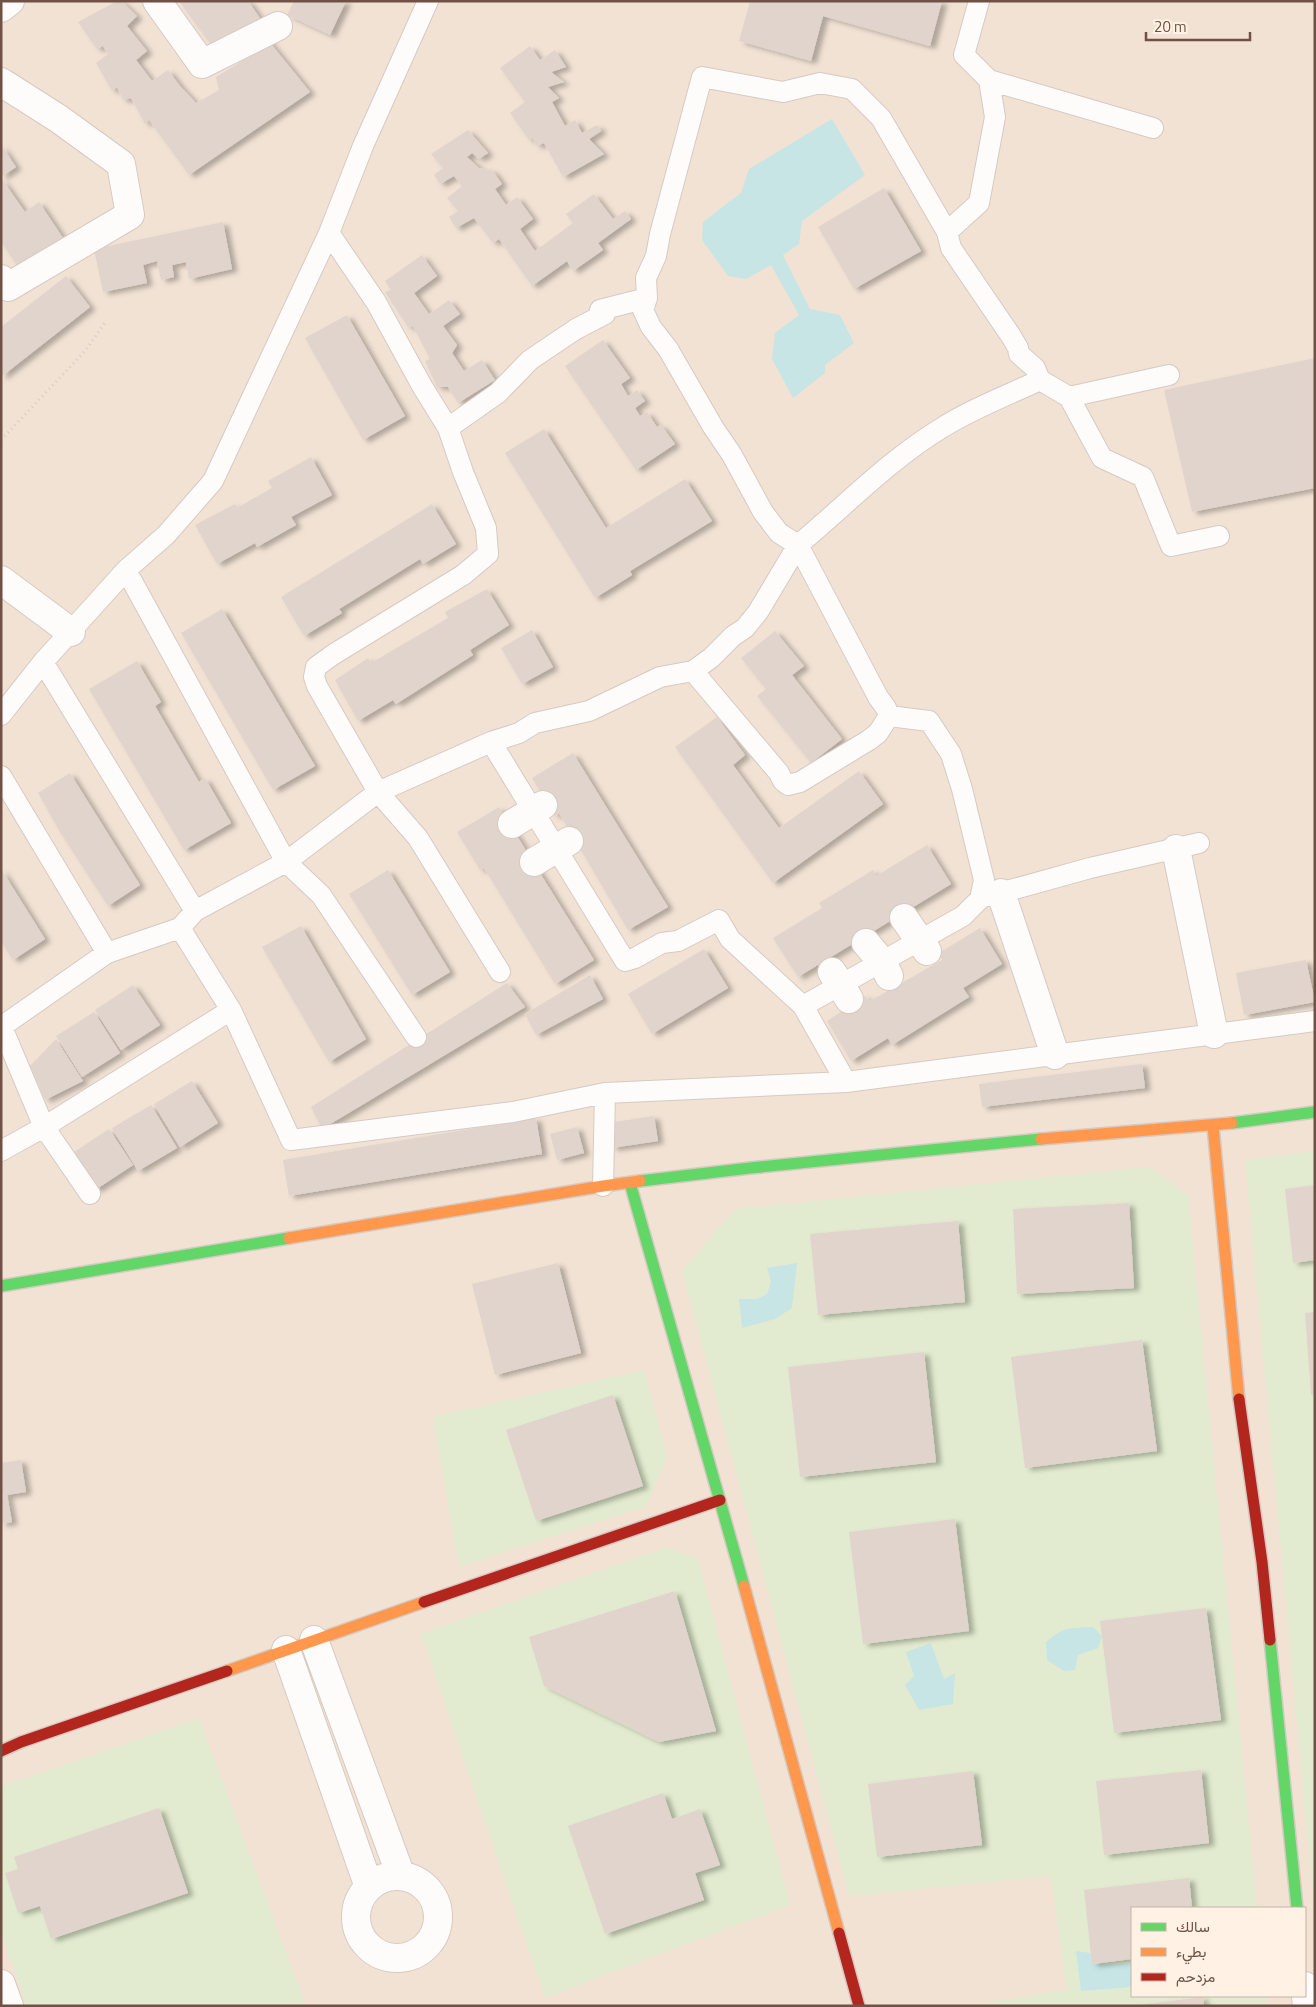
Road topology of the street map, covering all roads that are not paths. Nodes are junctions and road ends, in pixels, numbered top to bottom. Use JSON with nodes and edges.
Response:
{"nodes":[{"id":1,"x":10,"y":1,"type":"edge"},
{"id":2,"x":157,"y":1,"type":"edge"},
{"id":3,"x":428,"y":1,"type":"edge"},
{"id":4,"x":979,"y":1,"type":"edge"},
{"id":5,"x":1,"y":8,"type":"edge"},
{"id":6,"x":278,"y":26,"type":"dead end"},
{"id":7,"x":989,"y":80,"type":"junction"},
{"id":8,"x":1,"y":82,"type":"edge"},
{"id":9,"x":1153,"y":128,"type":"dead end"},
{"id":10,"x":947,"y":232,"type":"junction"},
{"id":11,"x":329,"y":233,"type":"junction"},
{"id":12,"x":1,"y":279,"type":"edge"},
{"id":13,"x":647,"y":298,"type":"junction"},
{"id":14,"x":1170,"y":375,"type":"dead end"},
{"id":15,"x":1040,"y":380,"type":"junction"},
{"id":16,"x":1069,"y":397,"type":"junction"},
{"id":17,"x":448,"y":428,"type":"junction"},
{"id":18,"x":1219,"y":536,"type":"dead end"},
{"id":19,"x":798,"y":545,"type":"junction"},
{"id":20,"x":126,"y":570,"type":"junction"},
{"id":21,"x":1,"y":580,"type":"edge"},
{"id":22,"x":70,"y":632,"type":"junction"},
{"id":23,"x":44,"y":662,"type":"junction"},
{"id":24,"x":693,"y":671,"type":"junction"},
{"id":25,"x":1,"y":715,"type":"edge"},
{"id":26,"x":889,"y":716,"type":"junction"},
{"id":27,"x":491,"y":742,"type":"junction"},
{"id":28,"x":1,"y":776,"type":"edge"},
{"id":29,"x":378,"y":792,"type":"junction"},
{"id":30,"x":1188,"y":846,"type":"joint"},
{"id":31,"x":286,"y":862,"type":"junction"},
{"id":32,"x":991,"y":896,"type":"junction"},
{"id":33,"x":195,"y":911,"type":"junction"},
{"id":34,"x":904,"y":918,"type":"dead end"},
{"id":35,"x":180,"y":928,"type":"junction"},
{"id":36,"x":923,"y":946,"type":"junction"},
{"id":37,"x":107,"y":953,"type":"junction"},
{"id":38,"x":500,"y":972,"type":"dead end"},
{"id":39,"x":803,"y":1006,"type":"junction"},
{"id":40,"x":231,"y":1010,"type":"junction"},
{"id":41,"x":1315,"y":1021,"type":"edge"},
{"id":42,"x":2,"y":1027,"type":"edge"},
{"id":43,"x":1214,"y":1034,"type":"junction"},
{"id":44,"x":416,"y":1037,"type":"dead end"},
{"id":45,"x":1055,"y":1055,"type":"junction"},
{"id":46,"x":846,"y":1082,"type":"junction"},
{"id":47,"x":605,"y":1094,"type":"junction"},
{"id":48,"x":1315,"y":1112,"type":"edge"},
{"id":49,"x":1213,"y":1126,"type":"junction"},
{"id":50,"x":44,"y":1127,"type":"junction"},
{"id":51,"x":1,"y":1151,"type":"edge"},
{"id":52,"x":630,"y":1183,"type":"junction"},
{"id":53,"x":603,"y":1186,"type":"junction"},
{"id":54,"x":90,"y":1194,"type":"dead end"},
{"id":55,"x":1,"y":1286,"type":"edge"},
{"id":56,"x":720,"y":1500,"type":"junction"},
{"id":57,"x":314,"y":1640,"type":"junction"},
{"id":58,"x":286,"y":1650,"type":"junction"},
{"id":59,"x":1,"y":1751,"type":"edge"},
{"id":60,"x":401,"y":1876,"type":"junction"},
{"id":61,"x":369,"y":1887,"type":"junction"},
{"id":62,"x":1297,"y":1907,"type":"edge"},
{"id":63,"x":1,"y":1984,"type":"edge"},
{"id":64,"x":9,"y":2006,"type":"edge"},
{"id":65,"x":859,"y":2006,"type":"edge"}],
"edges":[{"from":1,"to":5,"type":"street"},
{"from":2,"to":6,"type":"street"},
{"from":3,"to":11,"type":"lane"},
{"from":4,"to":7,"type":"lane"},
{"from":7,"to":9,"type":"lane"},
{"from":7,"to":10,"type":"lane"},
{"from":8,"to":12,"type":"street"},
{"from":10,"to":13,"type":"lane"},
{"from":10,"to":15,"type":"lane"},
{"from":11,"to":17,"type":"lane"},
{"from":11,"to":20,"type":"lane"},
{"from":13,"to":17,"type":"lane"},
{"from":13,"to":19,"type":"lane"},
{"from":14,"to":16,"type":"lane"},
{"from":15,"to":16,"type":"lane"},
{"from":15,"to":19,"type":"lane"},
{"from":16,"to":18,"type":"lane"},
{"from":17,"to":29,"type":"lane"},
{"from":19,"to":24,"type":"lane"},
{"from":19,"to":26,"type":"lane"},
{"from":20,"to":22,"type":"lane"},
{"from":20,"to":31,"type":"lane"},
{"from":21,"to":22,"type":"street"},
{"from":22,"to":23,"type":"lane"},
{"from":23,"to":25,"type":"lane"},
{"from":23,"to":33,"type":"lane"},
{"from":24,"to":26,"type":"lane"},
{"from":24,"to":27,"type":"lane"},
{"from":26,"to":32,"type":"lane"},
{"from":27,"to":29,"type":"lane"},
{"from":27,"to":39,"type":"lane"},
{"from":28,"to":37,"type":"lane"},
{"from":29,"to":31,"type":"lane"},
{"from":29,"to":38,"type":"lane"},
{"from":30,"to":32,"type":"lane"},
{"from":30,"to":43,"type":"street"},
{"from":31,"to":33,"type":"lane"},
{"from":31,"to":44,"type":"lane"},
{"from":32,"to":36,"type":"lane"},
{"from":32,"to":45,"type":"street"},
{"from":33,"to":35,"type":"lane"},
{"from":34,"to":36,"type":"street"},
{"from":35,"to":37,"type":"lane"},
{"from":35,"to":40,"type":"lane"},
{"from":36,"to":39,"type":"lane"},
{"from":37,"to":42,"type":"lane"},
{"from":39,"to":46,"type":"lane"},
{"from":40,"to":47,"type":"lane"},
{"from":40,"to":50,"type":"lane"},
{"from":41,"to":43,"type":"lane"},
{"from":42,"to":50,"type":"lane"},
{"from":43,"to":45,"type":"lane"},
{"from":45,"to":46,"type":"lane"},
{"from":46,"to":47,"type":"lane"},
{"from":47,"to":53,"type":"lane"},
{"from":48,"to":49,"type":"street"},
{"from":49,"to":52,"type":"street"},
{"from":49,"to":62,"type":"street"},
{"from":50,"to":51,"type":"lane"},
{"from":50,"to":54,"type":"lane"},
{"from":52,"to":53,"type":"street"},
{"from":52,"to":56,"type":"street"},
{"from":53,"to":55,"type":"street"},
{"from":56,"to":57,"type":"street"},
{"from":56,"to":65,"type":"street"},
{"from":57,"to":58,"type":"street"},
{"from":57,"to":60,"type":"street"},
{"from":58,"to":59,"type":"street"},
{"from":58,"to":61,"type":"street"},
{"from":60,"to":61,"type":"street"},
{"from":60,"to":61,"type":"street"},
{"from":63,"to":64,"type":"street"}]}
